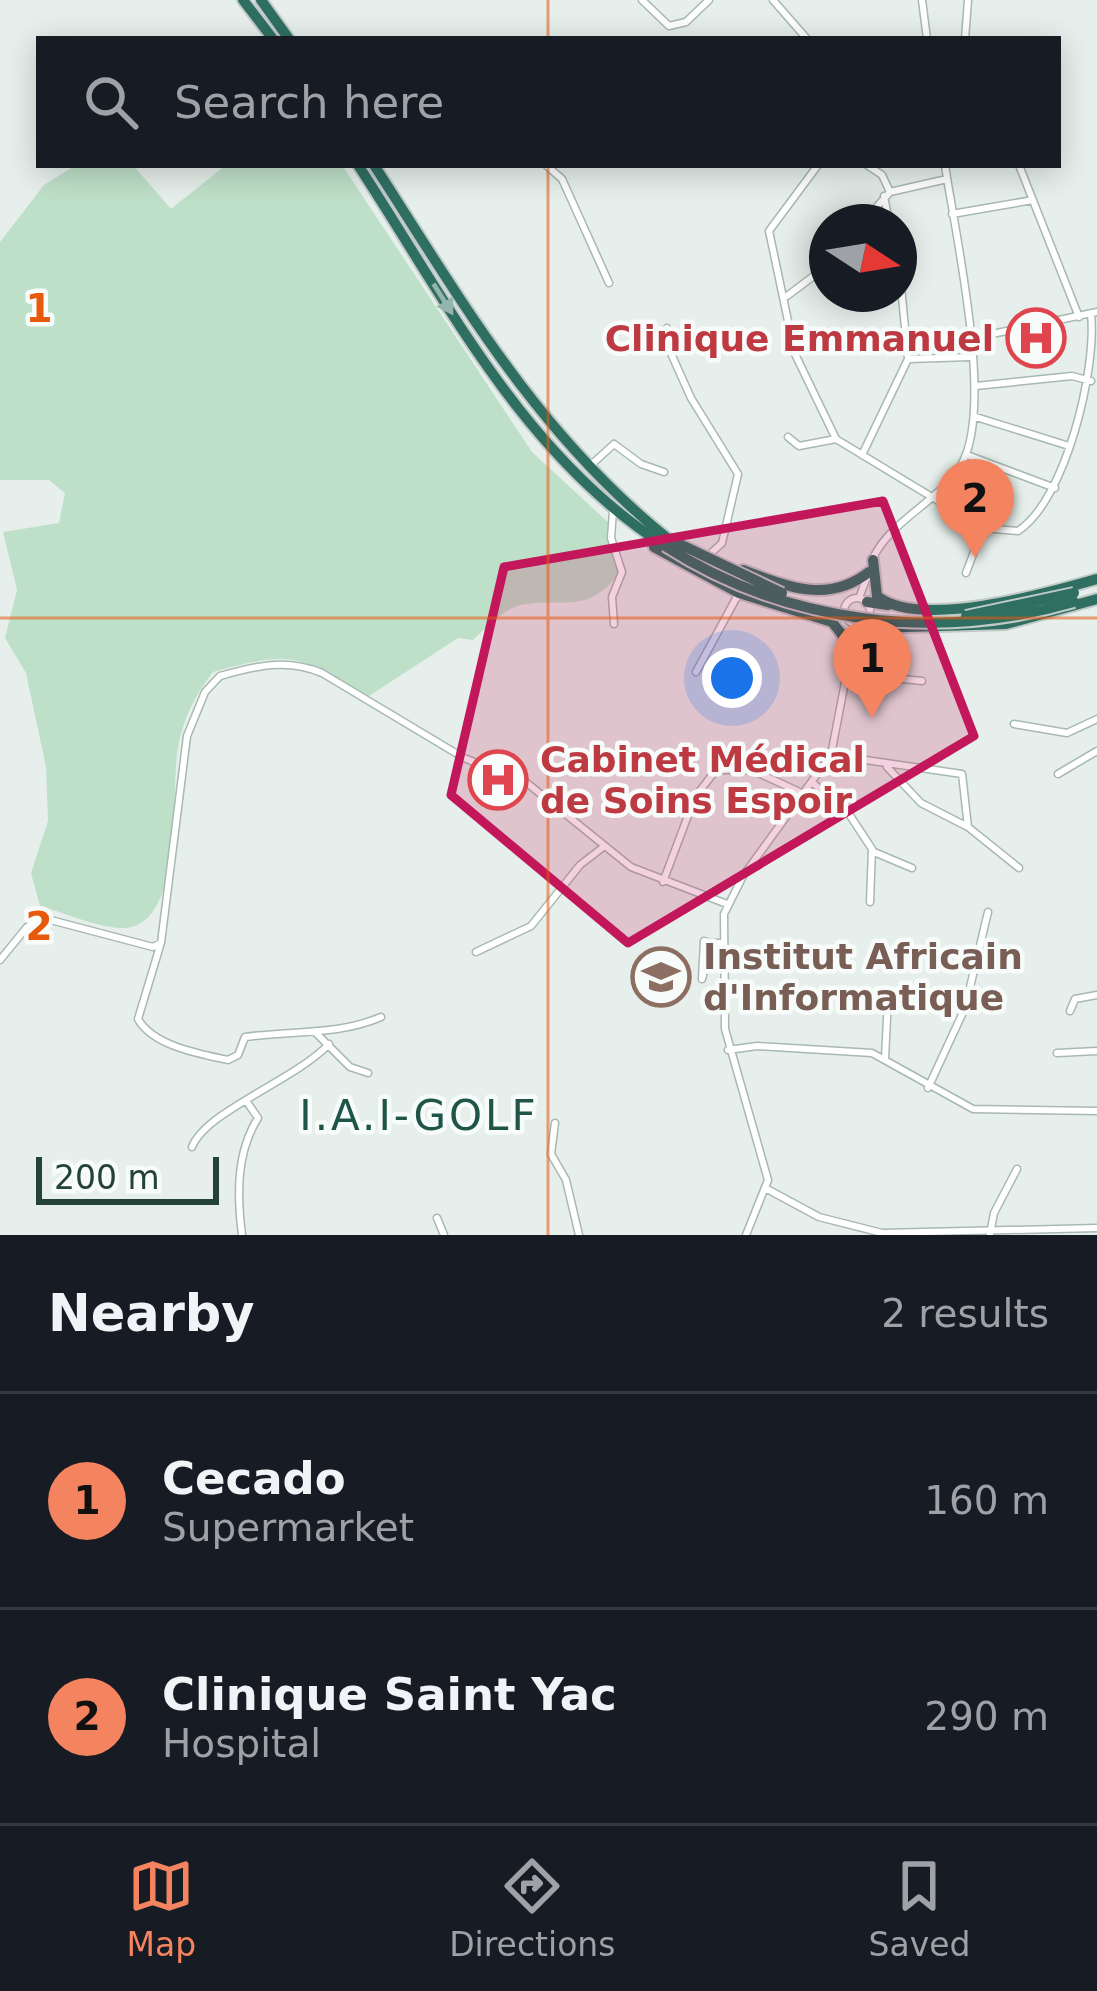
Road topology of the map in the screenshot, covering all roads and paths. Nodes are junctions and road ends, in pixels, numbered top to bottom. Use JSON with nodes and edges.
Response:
{"nodes":[{"id":1,"x":243,"y":0,"type":"edge"},
{"id":2,"x":261,"y":0,"type":"edge"},
{"id":3,"x":642,"y":0,"type":"edge"},
{"id":4,"x":709,"y":0,"type":"edge"},
{"id":5,"x":772,"y":0,"type":"edge"},
{"id":6,"x":922,"y":0,"type":"edge"},
{"id":7,"x":968,"y":0,"type":"edge"},
{"id":8,"x":270,"y":36,"type":"edge"},
{"id":9,"x":287,"y":36,"type":"edge"},
{"id":10,"x":801,"y":36,"type":"edge"},
{"id":11,"x":927,"y":36,"type":"edge"},
{"id":12,"x":965,"y":36,"type":"edge"},
{"id":13,"x":360,"y":168,"type":"edge"},
{"id":14,"x":376,"y":168,"type":"edge"},
{"id":15,"x":549,"y":168,"type":"edge"},
{"id":16,"x":816,"y":168,"type":"edge"},
{"id":17,"x":872,"y":168,"type":"edge"},
{"id":18,"x":945,"y":168,"type":"edge"},
{"id":19,"x":1020,"y":168,"type":"edge"},
{"id":20,"x":947,"y":179,"type":"junction"},
{"id":21,"x":887,"y":194,"type":"junction"},
{"id":22,"x":1034,"y":200,"type":"junction"},
{"id":23,"x":878,"y":204,"type":"edge"},
{"id":24,"x":888,"y":204,"type":"edge"},
{"id":25,"x":952,"y":214,"type":"junction"},
{"id":26,"x":809,"y":279,"type":"edge"},
{"id":27,"x":609,"y":283,"type":"dead end"},
{"id":28,"x":786,"y":296,"type":"junction"},
{"id":29,"x":903,"y":312,"type":"edge"},
{"id":30,"x":1094,"y":313,"type":"edge"},
{"id":31,"x":1079,"y":317,"type":"junction"},
{"id":32,"x":667,"y":328,"type":"dead end"},
{"id":33,"x":968,"y":339,"type":"junction"},
{"id":34,"x":970,"y":357,"type":"junction"},
{"id":35,"x":908,"y":359,"type":"junction"},
{"id":36,"x":1096,"y":371,"type":"edge"},
{"id":37,"x":1091,"y":381,"type":"junction"},
{"id":38,"x":976,"y":386,"type":"junction"},
{"id":39,"x":976,"y":417,"type":"junction"},
{"id":40,"x":788,"y":437,"type":"dead end"},
{"id":41,"x":836,"y":439,"type":"junction"},
{"id":42,"x":1069,"y":446,"type":"junction"},
{"id":43,"x":967,"y":454,"type":"junction"},
{"id":44,"x":862,"y":455,"type":"junction"},
{"id":45,"x":589,"y":467,"type":"junction"},
{"id":46,"x":664,"y":472,"type":"dead end"},
{"id":47,"x":1055,"y":488,"type":"junction"},
{"id":48,"x":930,"y":498,"type":"junction"},
{"id":49,"x":616,"y":502,"type":"junction"},
{"id":50,"x":983,"y":528,"type":"junction"},
{"id":51,"x":710,"y":554,"type":"junction"},
{"id":52,"x":869,"y":570,"type":"junction"},
{"id":53,"x":966,"y":573,"type":"dead end"},
{"id":54,"x":1097,"y":581,"type":"edge"},
{"id":55,"x":818,"y":592,"type":"junction"},
{"id":56,"x":739,"y":593,"type":"junction"},
{"id":57,"x":1095,"y":598,"type":"edge"},
{"id":58,"x":858,"y":600,"type":"junction"},
{"id":59,"x":1075,"y":600,"type":"junction"},
{"id":60,"x":891,"y":605,"type":"junction"},
{"id":61,"x":814,"y":615,"type":"junction"},
{"id":62,"x":856,"y":622,"type":"junction"},
{"id":63,"x":614,"y":624,"type":"dead end"},
{"id":64,"x":895,"y":626,"type":"junction"},
{"id":65,"x":851,"y":645,"type":"junction"},
{"id":66,"x":696,"y":672,"type":"dead end"},
{"id":67,"x":846,"y":673,"type":"junction"},
{"id":68,"x":922,"y":681,"type":"dead end"},
{"id":69,"x":1097,"y":719,"type":"edge"},
{"id":70,"x":1014,"y":724,"type":"dead end"},
{"id":71,"x":1097,"y":751,"type":"edge"},
{"id":72,"x":831,"y":755,"type":"junction"},
{"id":73,"x":884,"y":764,"type":"junction"},
{"id":74,"x":1058,"y":775,"type":"dead end"},
{"id":75,"x":814,"y":784,"type":"junction"},
{"id":76,"x":806,"y":795,"type":"junction"},
{"id":77,"x":968,"y":827,"type":"junction"},
{"id":78,"x":602,"y":848,"type":"junction"},
{"id":79,"x":874,"y":852,"type":"junction"},
{"id":80,"x":912,"y":868,"type":"dead end"},
{"id":81,"x":1019,"y":868,"type":"dead end"},
{"id":82,"x":663,"y":882,"type":"junction"},
{"id":83,"x":870,"y":902,"type":"dead end"},
{"id":84,"x":728,"y":904,"type":"junction"},
{"id":85,"x":988,"y":912,"type":"dead end"},
{"id":86,"x":161,"y":943,"type":"junction"},
{"id":87,"x":711,"y":943,"type":"junction"},
{"id":88,"x":721,"y":943,"type":"junction"},
{"id":89,"x":476,"y":952,"type":"dead end"},
{"id":90,"x":0,"y":960,"type":"edge"},
{"id":91,"x":1097,"y":995,"type":"edge"},
{"id":92,"x":888,"y":997,"type":"dead end"},
{"id":93,"x":1070,"y":1011,"type":"dead end"},
{"id":94,"x":381,"y":1017,"type":"dead end"},
{"id":95,"x":314,"y":1031,"type":"junction"},
{"id":96,"x":329,"y":1044,"type":"junction"},
{"id":97,"x":728,"y":1050,"type":"junction"},
{"id":98,"x":1097,"y":1052,"type":"edge"},
{"id":99,"x":1057,"y":1053,"type":"dead end"},
{"id":100,"x":885,"y":1059,"type":"junction"},
{"id":101,"x":368,"y":1073,"type":"dead end"},
{"id":102,"x":928,"y":1088,"type":"junction"},
{"id":103,"x":247,"y":1100,"type":"junction"},
{"id":104,"x":1097,"y":1112,"type":"edge"},
{"id":105,"x":555,"y":1123,"type":"dead end"},
{"id":106,"x":191,"y":1147,"type":"dead end"},
{"id":107,"x":1017,"y":1169,"type":"dead end"},
{"id":108,"x":767,"y":1189,"type":"junction"},
{"id":109,"x":437,"y":1218,"type":"dead end"},
{"id":110,"x":1097,"y":1228,"type":"edge"},
{"id":111,"x":990,"y":1234,"type":"edge"},
{"id":112,"x":1035,"y":1234,"type":"edge"},
{"id":113,"x":242,"y":1235,"type":"edge"},
{"id":114,"x":444,"y":1235,"type":"edge"},
{"id":115,"x":579,"y":1235,"type":"edge"},
{"id":116,"x":746,"y":1235,"type":"edge"},
{"id":117,"x":968,"y":1235,"type":"edge"}],
"edges":[{"from":1,"to":8,"type":"highway"},
{"from":2,"to":9,"type":"highway"},
{"from":3,"to":4,"type":"street"},
{"from":5,"to":10,"type":"street"},
{"from":6,"to":11,"type":"street"},
{"from":7,"to":12,"type":"street"},
{"from":13,"to":49,"type":"highway","one_way":true},
{"from":14,"to":45,"type":"highway"},
{"from":15,"to":27,"type":"street"},
{"from":16,"to":28,"type":"street"},
{"from":17,"to":21,"type":"street"},
{"from":18,"to":20,"type":"street"},
{"from":19,"to":22,"type":"street"},
{"from":20,"to":21,"type":"street"},
{"from":20,"to":25,"type":"street"},
{"from":21,"to":23,"type":"street"},
{"from":21,"to":24,"type":"street"},
{"from":22,"to":25,"type":"street"},
{"from":22,"to":31,"type":"street"},
{"from":25,"to":33,"type":"street"},
{"from":26,"to":28,"type":"street"},
{"from":28,"to":41,"type":"street"},
{"from":29,"to":35,"type":"street"},
{"from":30,"to":31,"type":"street"},
{"from":30,"to":36,"type":"street"},
{"from":31,"to":33,"type":"street"},
{"from":32,"to":51,"type":"street"},
{"from":33,"to":34,"type":"street"},
{"from":34,"to":35,"type":"street"},
{"from":34,"to":38,"type":"street"},
{"from":35,"to":44,"type":"street"},
{"from":36,"to":37,"type":"street"},
{"from":37,"to":38,"type":"street"},
{"from":37,"to":42,"type":"street"},
{"from":38,"to":39,"type":"street"},
{"from":39,"to":42,"type":"street"},
{"from":39,"to":43,"type":"street"},
{"from":40,"to":41,"type":"street"},
{"from":41,"to":44,"type":"street"},
{"from":42,"to":47,"type":"street"},
{"from":43,"to":47,"type":"street"},
{"from":43,"to":48,"type":"street"},
{"from":44,"to":48,"type":"street"},
{"from":45,"to":46,"type":"street"},
{"from":45,"to":49,"type":"highway"},
{"from":47,"to":50,"type":"street"},
{"from":48,"to":50,"type":"street"},
{"from":48,"to":52,"type":"street"},
{"from":49,"to":51,"type":"highway"},
{"from":49,"to":56,"type":"highway"},
{"from":49,"to":59,"type":"highway","bridge":true},
{"from":49,"to":63,"type":"street"},
{"from":50,"to":53,"type":"street"},
{"from":51,"to":55,"type":"highway"},
{"from":52,"to":55,"type":"highway"},
{"from":52,"to":58,"type":"street"},
{"from":52,"to":60,"type":"highway"},
{"from":54,"to":59,"type":"highway"},
{"from":54,"to":60,"type":"highway"},
{"from":55,"to":58,"type":"highway"},
{"from":56,"to":61,"type":"highway"},
{"from":56,"to":66,"type":"street"},
{"from":57,"to":59,"type":"highway"},
{"from":58,"to":60,"type":"highway"},
{"from":58,"to":62,"type":"street"},
{"from":58,"to":62,"type":"street"},
{"from":59,"to":64,"type":"highway"},
{"from":61,"to":62,"type":"highway"},
{"from":61,"to":65,"type":"highway"},
{"from":62,"to":64,"type":"highway"},
{"from":62,"to":65,"type":"street"},
{"from":64,"to":65,"type":"highway"},
{"from":65,"to":67,"type":"street"},
{"from":67,"to":68,"type":"street"},
{"from":67,"to":72,"type":"street"},
{"from":69,"to":70,"type":"street"},
{"from":71,"to":74,"type":"street"},
{"from":72,"to":73,"type":"street"},
{"from":72,"to":75,"type":"street"},
{"from":73,"to":77,"type":"street"},
{"from":73,"to":77,"type":"street"},
{"from":75,"to":76,"type":"street"},
{"from":75,"to":79,"type":"street"},
{"from":76,"to":82,"type":"street"},
{"from":76,"to":84,"type":"street"},
{"from":77,"to":81,"type":"street"},
{"from":78,"to":82,"type":"street"},
{"from":78,"to":86,"type":"street"},
{"from":78,"to":89,"type":"street"},
{"from":79,"to":80,"type":"street"},
{"from":79,"to":83,"type":"street"},
{"from":82,"to":84,"type":"street"},
{"from":84,"to":88,"type":"street"},
{"from":85,"to":102,"type":"street"},
{"from":86,"to":90,"type":"street"},
{"from":86,"to":95,"type":"street"},
{"from":87,"to":87,"type":"street"},
{"from":87,"to":88,"type":"street"},
{"from":88,"to":97,"type":"street"},
{"from":91,"to":93,"type":"street"},
{"from":92,"to":100,"type":"street"},
{"from":94,"to":95,"type":"street"},
{"from":95,"to":96,"type":"street"},
{"from":96,"to":101,"type":"street"},
{"from":96,"to":103,"type":"street"},
{"from":97,"to":100,"type":"street"},
{"from":97,"to":108,"type":"street"},
{"from":98,"to":99,"type":"street"},
{"from":100,"to":102,"type":"street"},
{"from":102,"to":104,"type":"street"},
{"from":103,"to":106,"type":"street"},
{"from":103,"to":113,"type":"street"},
{"from":105,"to":115,"type":"street"},
{"from":107,"to":111,"type":"street"},
{"from":108,"to":116,"type":"street"},
{"from":108,"to":117,"type":"street"},
{"from":109,"to":114,"type":"street"},
{"from":110,"to":112,"type":"street"},
{"from":111,"to":112,"type":"street"},
{"from":111,"to":117,"type":"street"}]}
